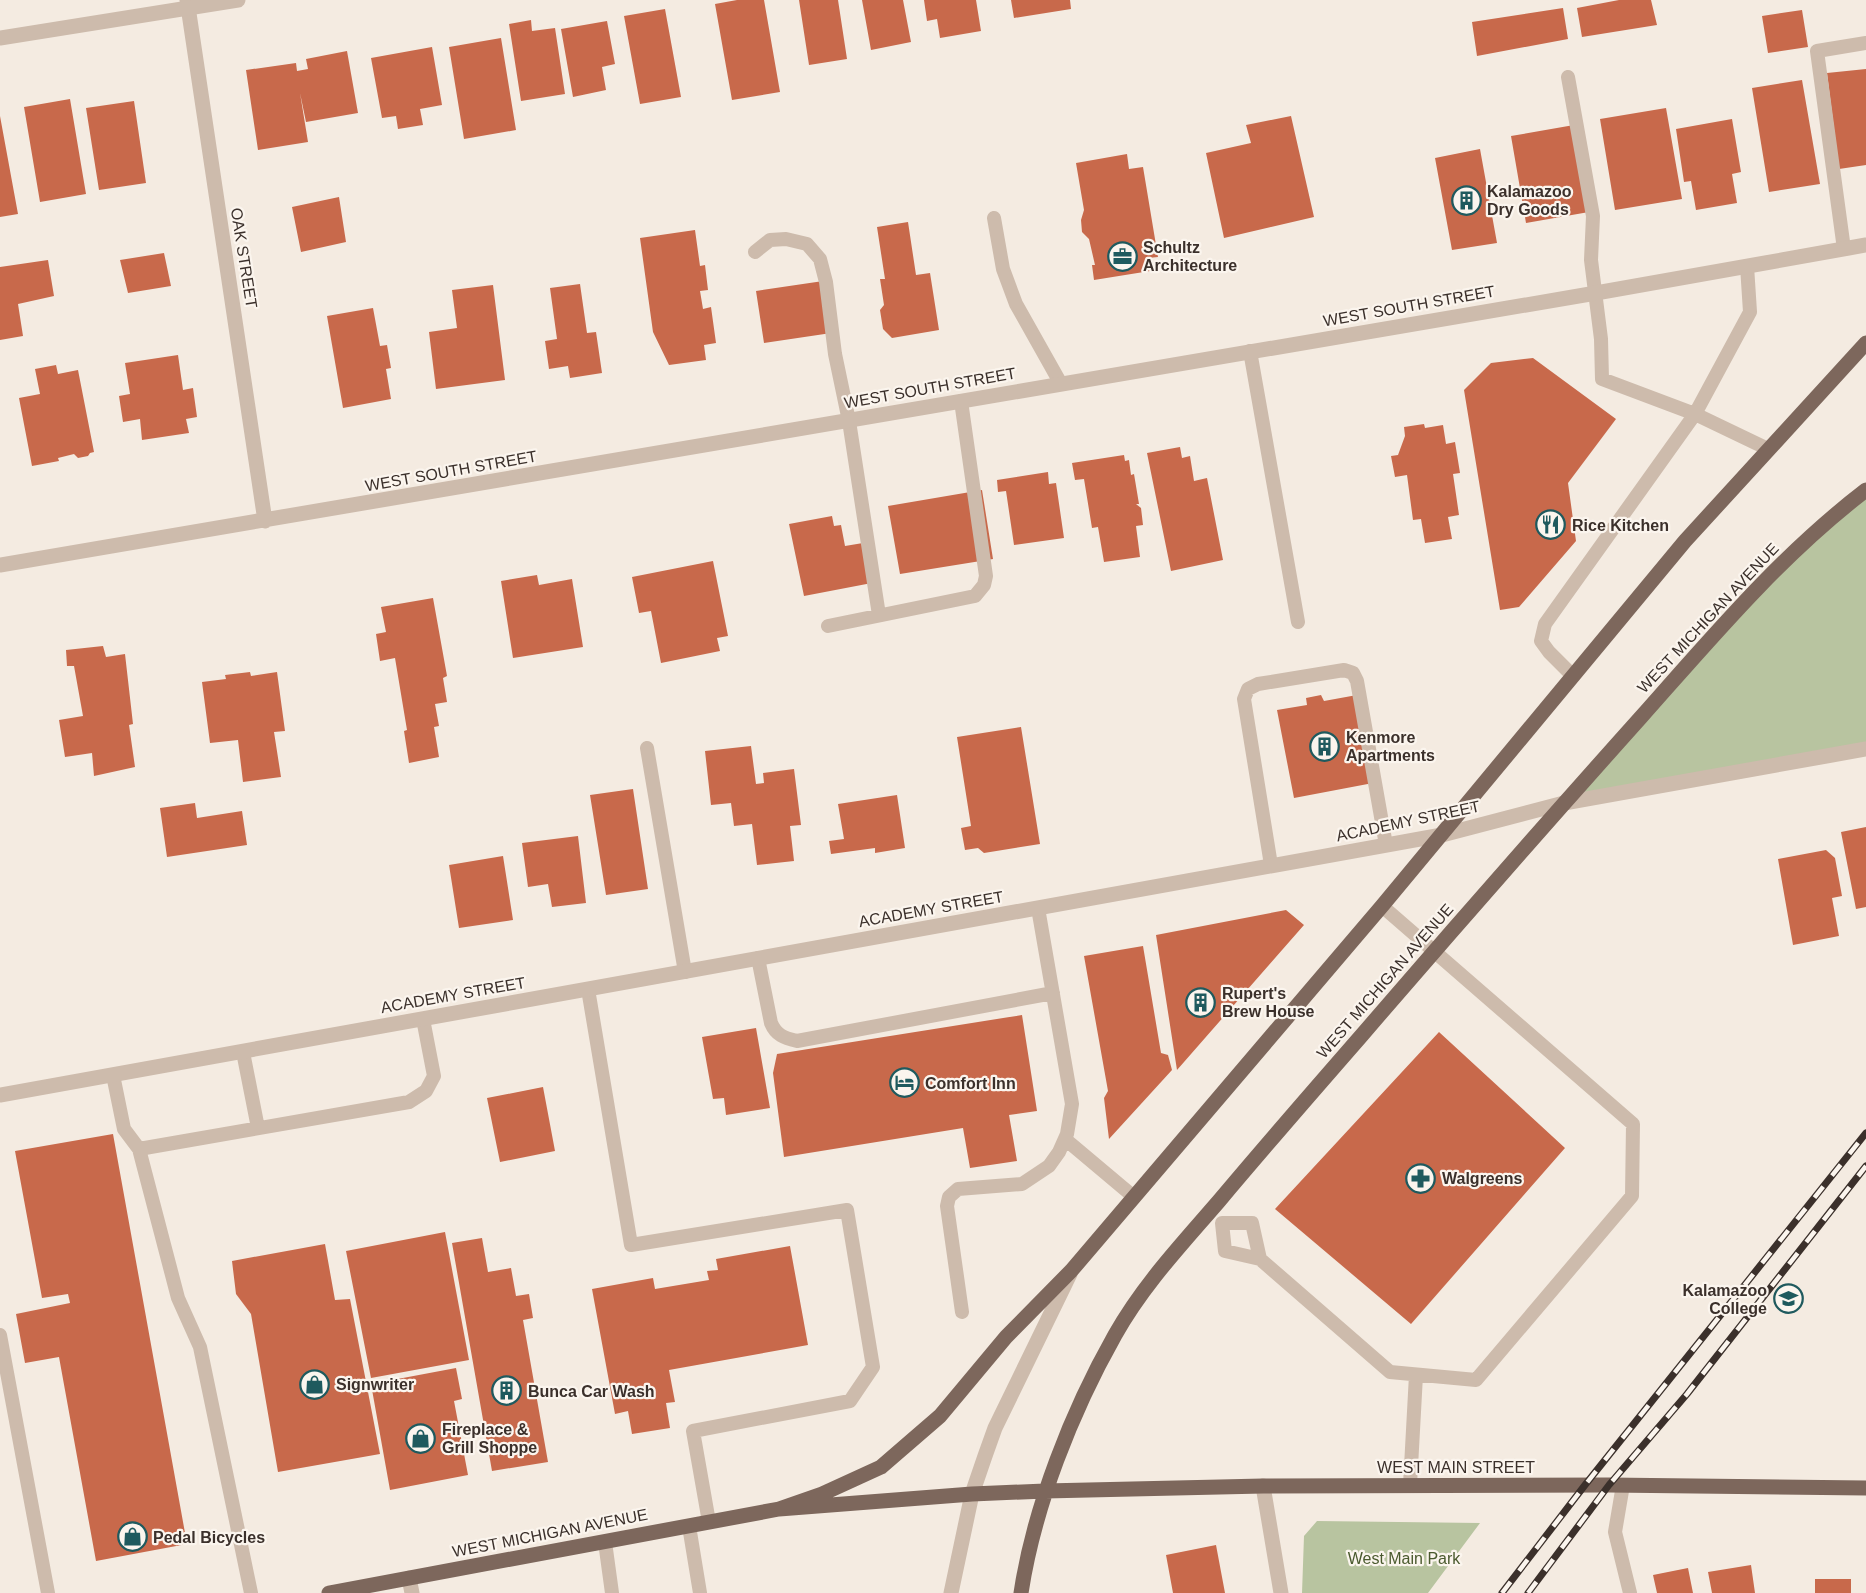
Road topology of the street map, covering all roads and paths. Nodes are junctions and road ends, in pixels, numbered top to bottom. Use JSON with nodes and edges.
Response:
{"nodes":[{"id":1,"x":238,"y":0,"type":"edge"},
{"id":2,"x":187,"y":4,"type":"edge"},
{"id":3,"x":0,"y":38,"type":"edge"},
{"id":4,"x":1866,"y":43,"type":"edge"},
{"id":5,"x":1568,"y":77,"type":"dead end"},
{"id":6,"x":994,"y":218,"type":"dead end"},
{"id":7,"x":1866,"y":245,"type":"edge"},
{"id":8,"x":1844,"y":249,"type":"junction"},
{"id":9,"x":755,"y":252,"type":"dead end"},
{"id":10,"x":1747,"y":266,"type":"junction"},
{"id":11,"x":1596,"y":293,"type":"junction"},
{"id":12,"x":1866,"y":343,"type":"edge"},
{"id":13,"x":1250,"y":351,"type":"junction"},
{"id":14,"x":1060,"y":384,"type":"junction"},
{"id":15,"x":961,"y":401,"type":"junction"},
{"id":16,"x":1695,"y":414,"type":"junction"},
{"id":17,"x":849,"y":421,"type":"junction"},
{"id":18,"x":1768,"y":450,"type":"junction"},
{"id":19,"x":1866,"y":490,"type":"edge"},
{"id":20,"x":265,"y":521,"type":"junction"},
{"id":21,"x":0,"y":565,"type":"edge"},
{"id":22,"x":879,"y":615,"type":"junction"},
{"id":23,"x":1298,"y":622,"type":"dead end"},
{"id":24,"x":828,"y":626,"type":"dead end"},
{"id":25,"x":1573,"y":676,"type":"junction"},
{"id":26,"x":647,"y":748,"type":"dead end"},
{"id":27,"x":1866,"y":748,"type":"edge"},
{"id":28,"x":1564,"y":803,"type":"junction"},
{"id":29,"x":1442,"y":835,"type":"junction"},
{"id":30,"x":1386,"y":845,"type":"junction"},
{"id":31,"x":1271,"y":865,"type":"junction"},
{"id":32,"x":1382,"y":906,"type":"junction"},
{"id":33,"x":1038,"y":908,"type":"junction"},
{"id":34,"x":1433,"y":952,"type":"junction"},
{"id":35,"x":758,"y":958,"type":"junction"},
{"id":36,"x":685,"y":972,"type":"junction"},
{"id":37,"x":588,"y":989,"type":"junction"},
{"id":38,"x":1053,"y":993,"type":"junction"},
{"id":39,"x":423,"y":1019,"type":"junction"},
{"id":40,"x":243,"y":1052,"type":"junction"},
{"id":41,"x":113,"y":1075,"type":"junction"},
{"id":42,"x":0,"y":1095,"type":"edge"},
{"id":43,"x":258,"y":1128,"type":"junction"},
{"id":44,"x":1065,"y":1139,"type":"junction"},
{"id":45,"x":139,"y":1149,"type":"junction"},
{"id":46,"x":1134,"y":1197,"type":"junction"},
{"id":47,"x":1210,"y":1210,"type":"junction"},
{"id":48,"x":1222,"y":1222,"type":"junction"},
{"id":49,"x":1260,"y":1259,"type":"junction"},
{"id":50,"x":1071,"y":1271,"type":"junction"},
{"id":51,"x":962,"y":1312,"type":"dead end"},
{"id":52,"x":0,"y":1335,"type":"edge"},
{"id":53,"x":1409,"y":1374,"type":"junction"},
{"id":54,"x":1410,"y":1485,"type":"junction"},
{"id":55,"x":1623,"y":1485,"type":"junction"},
{"id":56,"x":1263,"y":1486,"type":"junction"},
{"id":57,"x":1866,"y":1488,"type":"edge"},
{"id":58,"x":1045,"y":1491,"type":"junction"},
{"id":59,"x":972,"y":1494,"type":"junction"},
{"id":60,"x":778,"y":1509,"type":"junction"},
{"id":61,"x":709,"y":1522,"type":"junction"},
{"id":62,"x":689,"y":1526,"type":"junction"},
{"id":63,"x":605,"y":1542,"type":"junction"},
{"id":64,"x":410,"y":1585,"type":"edge"},
{"id":65,"x":48,"y":1593,"type":"edge"},
{"id":66,"x":251,"y":1593,"type":"edge"},
{"id":67,"x":329,"y":1593,"type":"edge"},
{"id":68,"x":612,"y":1593,"type":"edge"},
{"id":69,"x":700,"y":1593,"type":"edge"},
{"id":70,"x":951,"y":1593,"type":"edge"},
{"id":71,"x":1021,"y":1593,"type":"edge"},
{"id":72,"x":1281,"y":1593,"type":"edge"},
{"id":73,"x":1630,"y":1593,"type":"edge"}],
"edges":[{"from":1,"to":2,"type":"street"},
{"from":2,"to":3,"type":"street"},
{"from":2,"to":20,"type":"street","name":"OAK STREET"},
{"from":4,"to":8,"type":"lane"},
{"from":5,"to":11,"type":"lane"},
{"from":6,"to":14,"type":"lane"},
{"from":7,"to":8,"type":"street","name":"WEST SOUTH STREET"},
{"from":8,"to":10,"type":"street","name":"WEST SOUTH STREET"},
{"from":9,"to":17,"type":"lane"},
{"from":10,"to":11,"type":"street","name":"WEST SOUTH STREET"},
{"from":10,"to":16,"type":"lane"},
{"from":11,"to":13,"type":"street","name":"WEST SOUTH STREET"},
{"from":11,"to":16,"type":"lane"},
{"from":12,"to":18,"type":"main road","name":"WEST MICHIGAN AVENUE"},
{"from":13,"to":14,"type":"street","name":"WEST SOUTH STREET"},
{"from":13,"to":23,"type":"lane"},
{"from":14,"to":15,"type":"street","name":"WEST SOUTH STREET"},
{"from":15,"to":17,"type":"street","name":"WEST SOUTH STREET"},
{"from":15,"to":22,"type":"lane"},
{"from":16,"to":18,"type":"lane"},
{"from":16,"to":25,"type":"lane"},
{"from":17,"to":20,"type":"street","name":"WEST SOUTH STREET"},
{"from":17,"to":22,"type":"lane"},
{"from":18,"to":25,"type":"main road","name":"WEST MICHIGAN AVENUE"},
{"from":19,"to":28,"type":"main road","name":"WEST MICHIGAN AVENUE"},
{"from":20,"to":21,"type":"street","name":"WEST SOUTH STREET"},
{"from":22,"to":24,"type":"lane"},
{"from":25,"to":29,"type":"main road","name":"WEST MICHIGAN AVENUE"},
{"from":26,"to":36,"type":"lane"},
{"from":27,"to":28,"type":"street","name":"ACADEMY STREET"},
{"from":28,"to":29,"type":"street","name":"ACADEMY STREET"},
{"from":28,"to":34,"type":"main road","name":"WEST MICHIGAN AVENUE"},
{"from":29,"to":30,"type":"street","name":"ACADEMY STREET"},
{"from":29,"to":32,"type":"main road","name":"WEST MICHIGAN AVENUE"},
{"from":30,"to":31,"type":"street","name":"ACADEMY STREET"},
{"from":30,"to":31,"type":"lane"},
{"from":31,"to":33,"type":"street","name":"ACADEMY STREET"},
{"from":32,"to":34,"type":"lane"},
{"from":32,"to":46,"type":"main road","name":"WEST MICHIGAN AVENUE"},
{"from":33,"to":35,"type":"street","name":"ACADEMY STREET"},
{"from":33,"to":38,"type":"lane"},
{"from":34,"to":47,"type":"main road","name":"WEST MICHIGAN AVENUE"},
{"from":34,"to":53,"type":"lane"},
{"from":35,"to":36,"type":"street","name":"ACADEMY STREET"},
{"from":35,"to":38,"type":"lane"},
{"from":36,"to":37,"type":"street","name":"ACADEMY STREET"},
{"from":37,"to":39,"type":"street","name":"ACADEMY STREET"},
{"from":37,"to":61,"type":"lane"},
{"from":38,"to":44,"type":"lane"},
{"from":39,"to":40,"type":"street","name":"ACADEMY STREET"},
{"from":39,"to":43,"type":"lane"},
{"from":40,"to":41,"type":"street","name":"ACADEMY STREET"},
{"from":40,"to":43,"type":"lane"},
{"from":41,"to":42,"type":"street","name":"ACADEMY STREET"},
{"from":41,"to":45,"type":"lane"},
{"from":43,"to":45,"type":"lane"},
{"from":44,"to":46,"type":"lane"},
{"from":44,"to":51,"type":"lane"},
{"from":45,"to":66,"type":"lane"},
{"from":46,"to":50,"type":"main road","name":"WEST MICHIGAN AVENUE"},
{"from":47,"to":48,"type":"lane"},
{"from":47,"to":58,"type":"main road","name":"WEST MICHIGAN AVENUE"},
{"from":48,"to":49,"type":"lane"},
{"from":48,"to":49,"type":"lane"},
{"from":49,"to":53,"type":"lane"},
{"from":50,"to":59,"type":"street","name":"WEST MICHIGAN AVENUE"},
{"from":50,"to":60,"type":"main road","name":"WEST MICHIGAN AVENUE"},
{"from":52,"to":65,"type":"lane"},
{"from":53,"to":54,"type":"lane"},
{"from":54,"to":55,"type":"main road","name":"WEST MAIN STREET"},
{"from":54,"to":56,"type":"main road","name":"WEST MAIN STREET"},
{"from":55,"to":57,"type":"main road","name":"WEST MAIN STREET"},
{"from":55,"to":73,"type":"lane"},
{"from":56,"to":58,"type":"main road","name":"WEST MAIN STREET"},
{"from":56,"to":72,"type":"street"},
{"from":58,"to":59,"type":"main road","name":"WEST MICHIGAN AVENUE"},
{"from":58,"to":71,"type":"main road"},
{"from":59,"to":60,"type":"main road","name":"WEST MICHIGAN AVENUE"},
{"from":59,"to":70,"type":"street"},
{"from":60,"to":61,"type":"main road","name":"WEST MICHIGAN AVENUE"},
{"from":61,"to":62,"type":"main road","name":"WEST MICHIGAN AVENUE"},
{"from":62,"to":63,"type":"main road","name":"WEST MICHIGAN AVENUE"},
{"from":62,"to":69,"type":"lane"},
{"from":63,"to":64,"type":"main road","name":"WEST MICHIGAN AVENUE"},
{"from":63,"to":68,"type":"lane"},
{"from":64,"to":67,"type":"main road","name":"WEST MICHIGAN AVENUE"}]}
